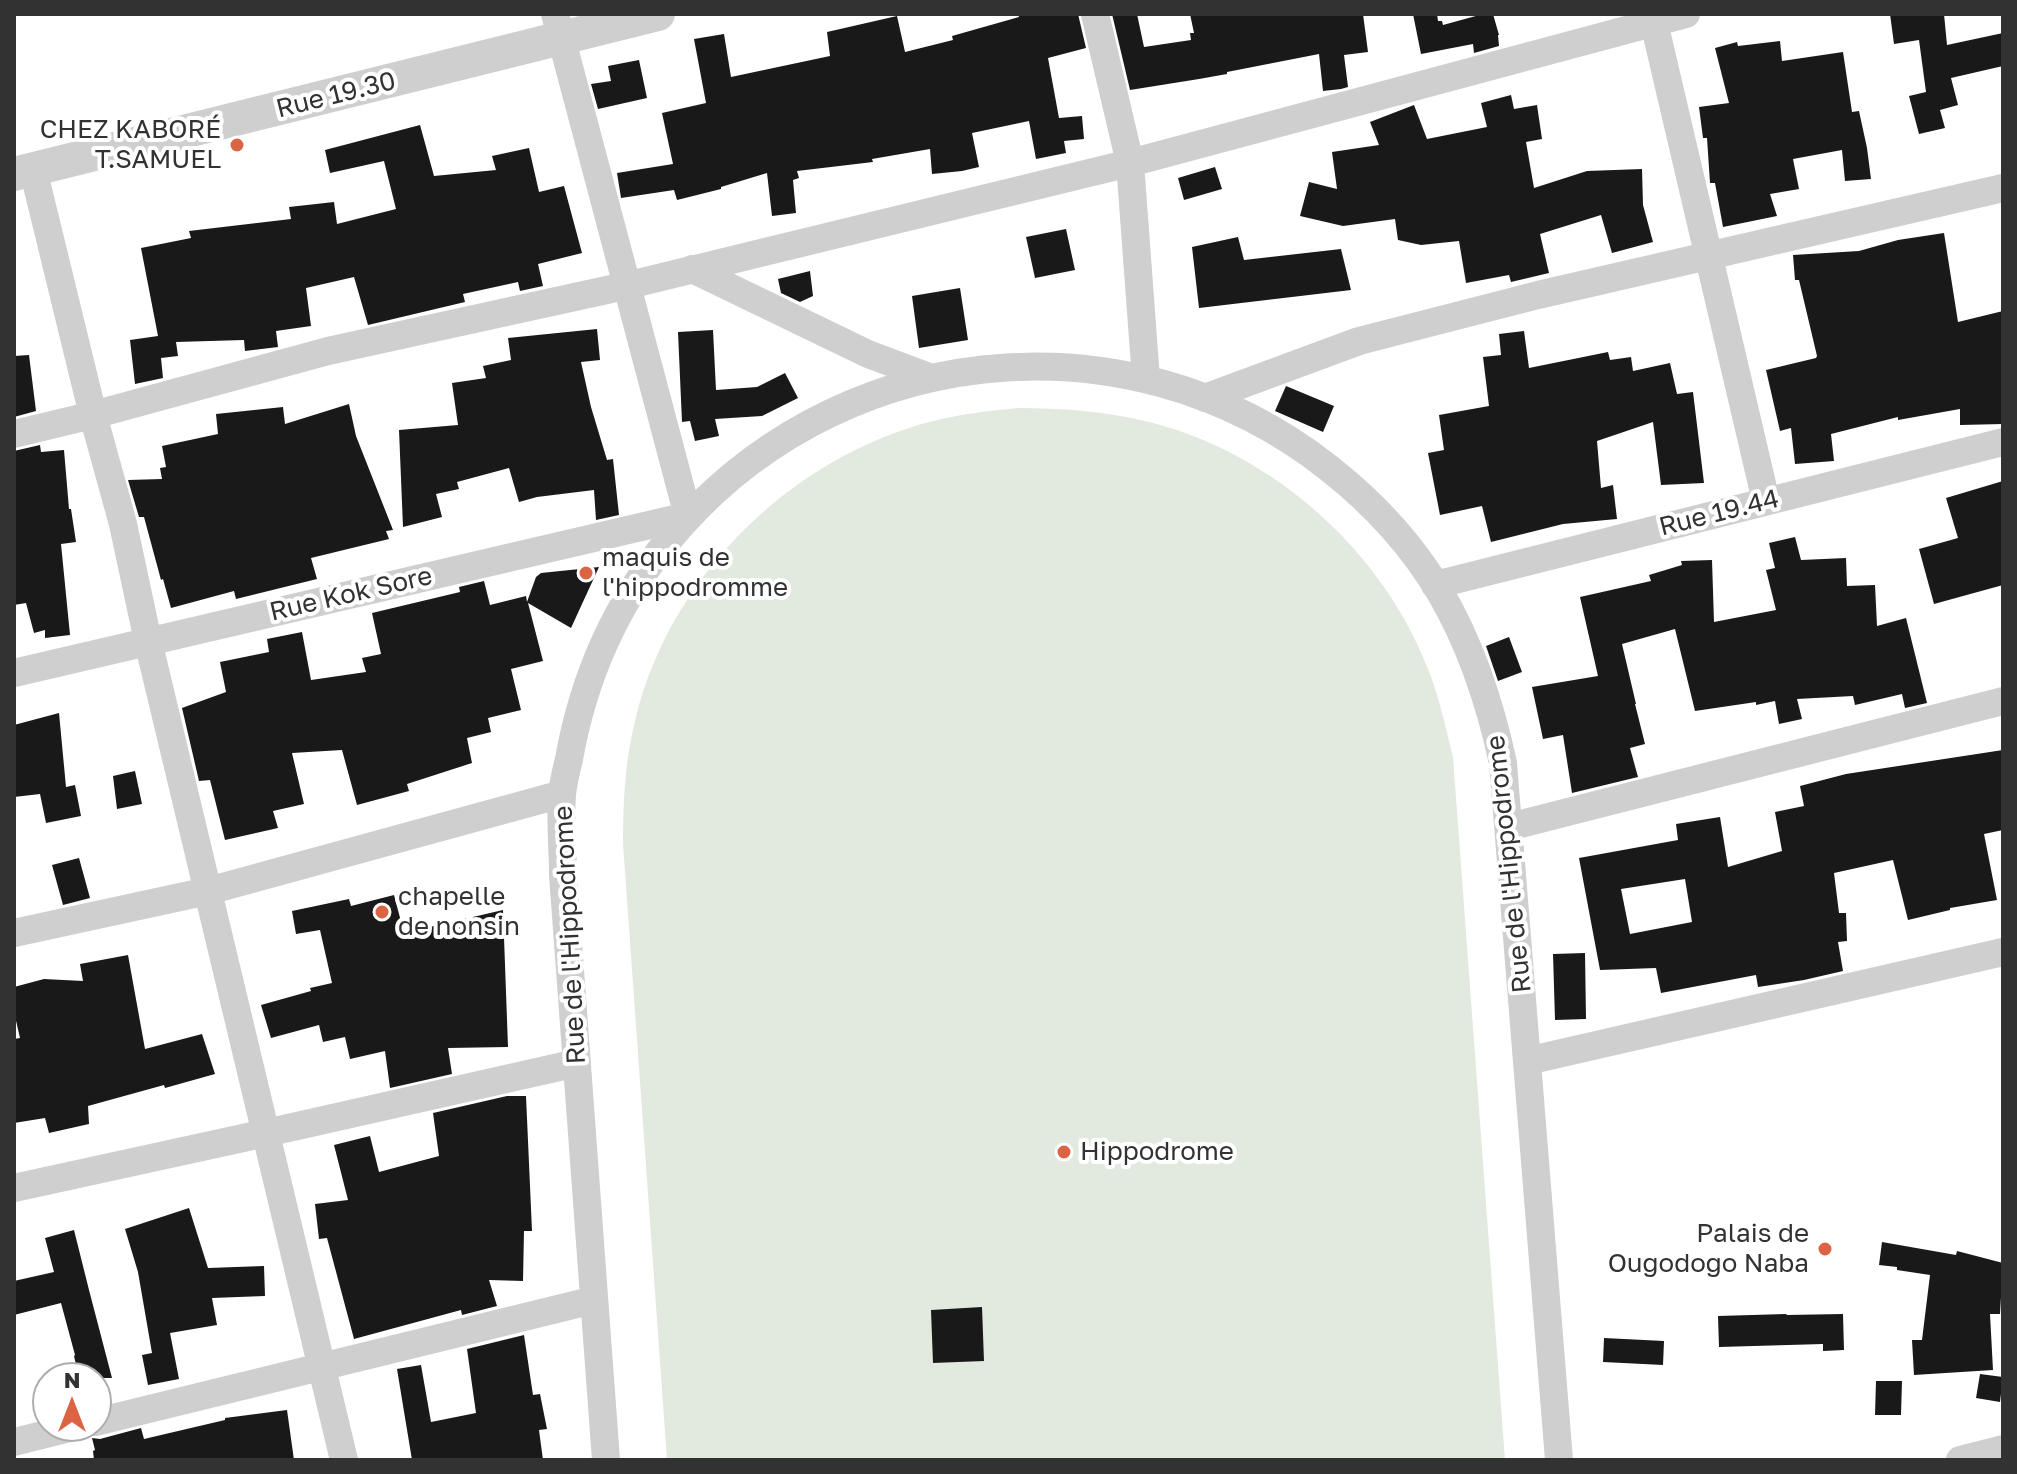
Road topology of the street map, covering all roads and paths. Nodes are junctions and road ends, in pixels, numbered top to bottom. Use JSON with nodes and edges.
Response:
{"nodes":[{"id":1,"x":658,"y":14,"type":"edge"},
{"id":2,"x":1095,"y":14,"type":"edge"},
{"id":3,"x":1686,"y":14,"type":"edge"},
{"id":4,"x":1653,"y":18,"type":"edge"},
{"id":5,"x":558,"y":26,"type":"edge"},
{"id":6,"x":1130,"y":163,"type":"junction"},
{"id":7,"x":24,"y":172,"type":"edge"},
{"id":8,"x":2003,"y":188,"type":"edge"},
{"id":9,"x":1709,"y":256,"type":"junction"},
{"id":10,"x":692,"y":269,"type":"junction"},
{"id":11,"x":625,"y":286,"type":"junction"},
{"id":12,"x":932,"y":378,"type":"junction"},
{"id":13,"x":1146,"y":379,"type":"junction"},
{"id":14,"x":1205,"y":398,"type":"junction"},
{"id":15,"x":93,"y":415,"type":"junction"},
{"id":16,"x":14,"y":434,"type":"edge"},
{"id":17,"x":2003,"y":442,"type":"edge"},
{"id":18,"x":1766,"y":501,"type":"junction"},
{"id":19,"x":688,"y":516,"type":"junction"},
{"id":20,"x":1435,"y":585,"type":"junction"},
{"id":21,"x":148,"y":641,"type":"junction"},
{"id":22,"x":14,"y":673,"type":"edge"},
{"id":23,"x":2003,"y":701,"type":"edge"},
{"id":24,"x":562,"y":794,"type":"junction"},
{"id":25,"x":1509,"y":827,"type":"junction"},
{"id":26,"x":208,"y":891,"type":"junction"},
{"id":27,"x":14,"y":933,"type":"edge"},
{"id":28,"x":2003,"y":952,"type":"edge"},
{"id":29,"x":1527,"y":1061,"type":"junction"},
{"id":30,"x":577,"y":1063,"type":"junction"},
{"id":31,"x":266,"y":1133,"type":"junction"},
{"id":32,"x":14,"y":1188,"type":"edge"},
{"id":33,"x":594,"y":1300,"type":"junction"},
{"id":34,"x":322,"y":1366,"type":"junction"},
{"id":35,"x":112,"y":1418,"type":"edge"},
{"id":36,"x":2003,"y":1449,"type":"edge"},
{"id":37,"x":344,"y":1460,"type":"edge"},
{"id":38,"x":606,"y":1460,"type":"edge"},
{"id":39,"x":1559,"y":1460,"type":"edge"},
{"id":40,"x":1960,"y":1460,"type":"edge"}],
"edges":[{"from":1,"to":5,"type":"street","name":"Rue 19.30"},
{"from":2,"to":6,"type":"street"},
{"from":3,"to":4,"type":"street"},
{"from":4,"to":6,"type":"street"},
{"from":4,"to":9,"type":"street"},
{"from":5,"to":7,"type":"street","name":"Rue 19.30"},
{"from":5,"to":11,"type":"street"},
{"from":6,"to":10,"type":"street"},
{"from":6,"to":13,"type":"street"},
{"from":7,"to":15,"type":"street"},
{"from":8,"to":9,"type":"street"},
{"from":9,"to":14,"type":"street"},
{"from":9,"to":18,"type":"street"},
{"from":10,"to":11,"type":"street"},
{"from":10,"to":12,"type":"street"},
{"from":11,"to":15,"type":"street"},
{"from":11,"to":19,"type":"street"},
{"from":12,"to":13,"type":"street","name":"Rue de l'Hippodrome"},
{"from":12,"to":19,"type":"street","name":"Rue de l'Hippodrome"},
{"from":13,"to":14,"type":"street","name":"Rue de l'Hippodrome"},
{"from":14,"to":20,"type":"street","name":"Rue de l'Hippodrome"},
{"from":15,"to":16,"type":"street"},
{"from":15,"to":21,"type":"street"},
{"from":17,"to":18,"type":"street","name":"Rue 19.44"},
{"from":18,"to":20,"type":"street","name":"Rue 19.44"},
{"from":19,"to":21,"type":"street","name":"Rue Kok Sore"},
{"from":19,"to":24,"type":"street","name":"Rue de l'Hippodrome"},
{"from":20,"to":25,"type":"street","name":"Rue de l'Hippodrome"},
{"from":21,"to":22,"type":"street","name":"Rue Kok Sore"},
{"from":21,"to":26,"type":"street"},
{"from":23,"to":25,"type":"street"},
{"from":24,"to":26,"type":"street"},
{"from":24,"to":30,"type":"street","name":"Rue de l'Hippodrome"},
{"from":25,"to":29,"type":"street","name":"Rue de l'Hippodrome"},
{"from":26,"to":27,"type":"street"},
{"from":26,"to":31,"type":"street"},
{"from":28,"to":29,"type":"street"},
{"from":29,"to":39,"type":"street","name":"Rue de l'Hippodrome"},
{"from":30,"to":31,"type":"street"},
{"from":30,"to":33,"type":"street","name":"Rue de l'Hippodrome"},
{"from":31,"to":32,"type":"street"},
{"from":31,"to":34,"type":"street"},
{"from":33,"to":34,"type":"street"},
{"from":33,"to":38,"type":"street","name":"Rue de l'Hippodrome"},
{"from":34,"to":35,"type":"street"},
{"from":34,"to":37,"type":"street"},
{"from":36,"to":40,"type":"street"}]}
